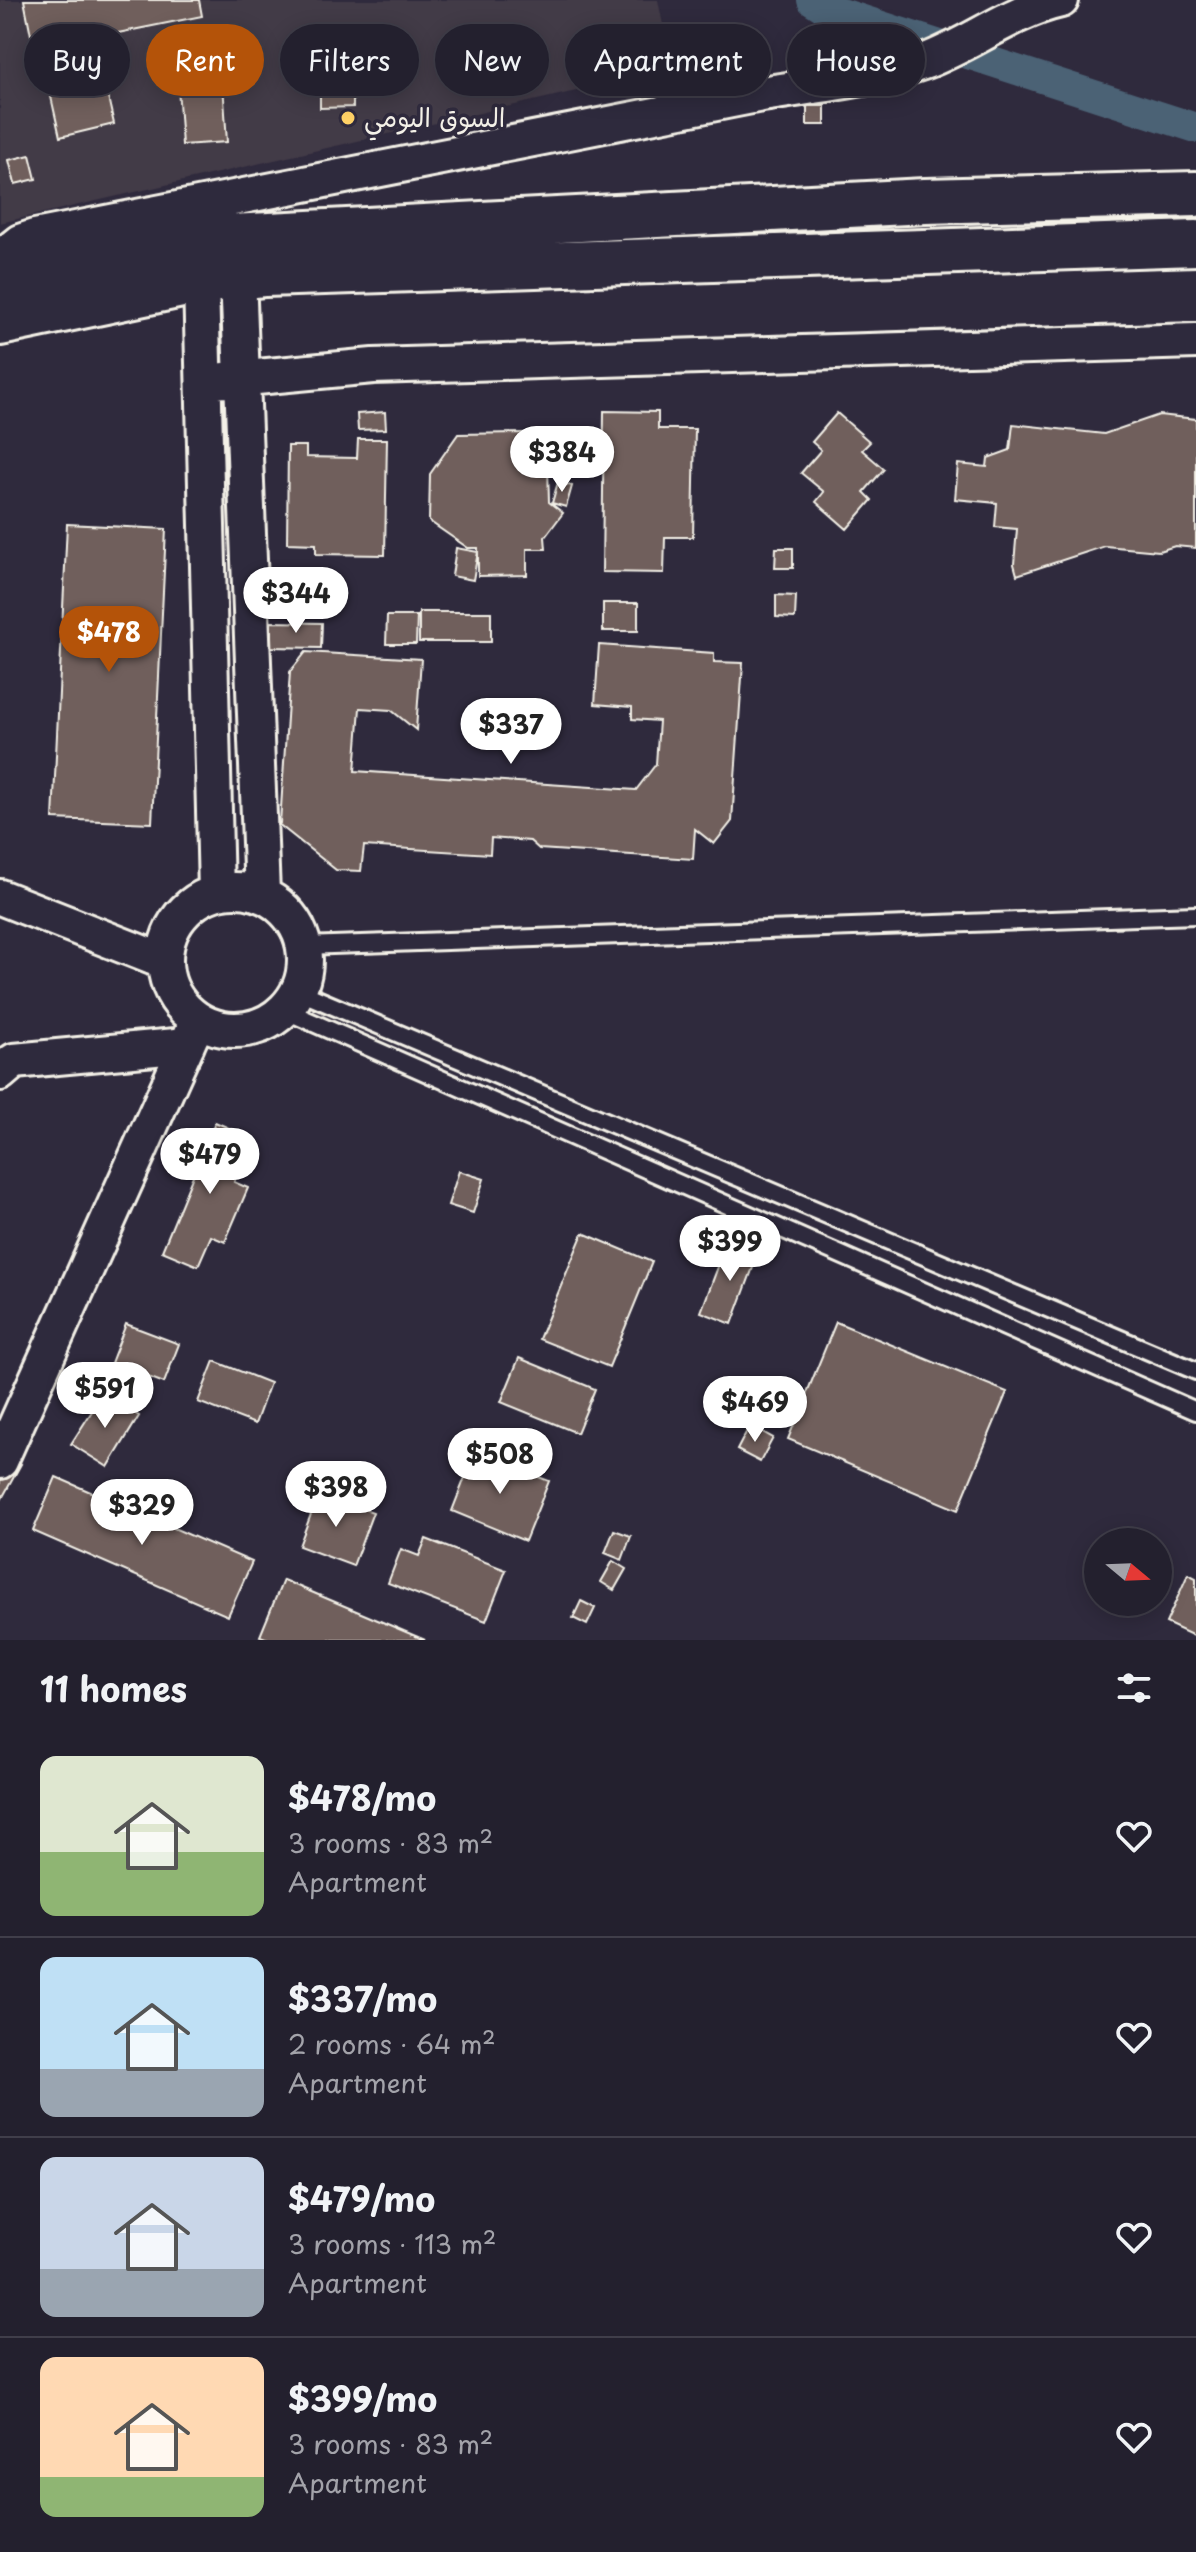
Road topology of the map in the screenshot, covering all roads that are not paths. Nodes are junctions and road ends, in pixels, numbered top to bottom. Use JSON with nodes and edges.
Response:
{"nodes":[{"id":1,"x":1061,"y":0,"type":"edge"},
{"id":2,"x":1196,"y":194,"type":"edge"},
{"id":3,"x":1196,"y":243,"type":"edge"},
{"id":4,"x":0,"y":258,"type":"edge"},
{"id":5,"x":220,"y":278,"type":"junction"},
{"id":6,"x":0,"y":280,"type":"edge"},
{"id":7,"x":0,"y":323,"type":"edge"},
{"id":8,"x":1196,"y":341,"type":"edge"},
{"id":9,"x":243,"y":380,"type":"junction"},
{"id":10,"x":204,"y":382,"type":"junction"},
{"id":11,"x":216,"y":892,"type":"junction"},
{"id":12,"x":262,"y":894,"type":"junction"},
{"id":13,"x":0,"y":897,"type":"edge"},
{"id":14,"x":1196,"y":915,"type":"edge"},
{"id":15,"x":304,"y":946,"type":"junction"},
{"id":16,"x":165,"y":962,"type":"junction"},
{"id":17,"x":291,"y":1001,"type":"junction"},
{"id":18,"x":193,"y":1032,"type":"junction"},
{"id":19,"x":0,"y":1073,"type":"edge"},
{"id":20,"x":1196,"y":1371,"type":"edge"},
{"id":21,"x":1196,"y":1411,"type":"edge"},
{"id":22,"x":0,"y":1461,"type":"edge"}],
"edges":[{"from":1,"to":4,"type":"street"},
{"from":2,"to":6,"type":"main road"},
{"from":3,"to":5,"type":"main road"},
{"from":5,"to":7,"type":"main road"},
{"from":5,"to":9,"type":"street"},
{"from":5,"to":10,"type":"street"},
{"from":8,"to":9,"type":"street"},
{"from":9,"to":10,"type":"street"},
{"from":9,"to":12,"type":"street"},
{"from":10,"to":11,"type":"street"},
{"from":11,"to":12,"type":"street"},
{"from":11,"to":16,"type":"street"},
{"from":12,"to":15,"type":"street"},
{"from":13,"to":16,"type":"street"},
{"from":14,"to":15,"type":"lane"},
{"from":15,"to":17,"type":"street"},
{"from":16,"to":18,"type":"street"},
{"from":17,"to":18,"type":"street"},
{"from":17,"to":20,"type":"lane"},
{"from":17,"to":21,"type":"lane"},
{"from":18,"to":19,"type":"street"},
{"from":18,"to":22,"type":"street"}]}
